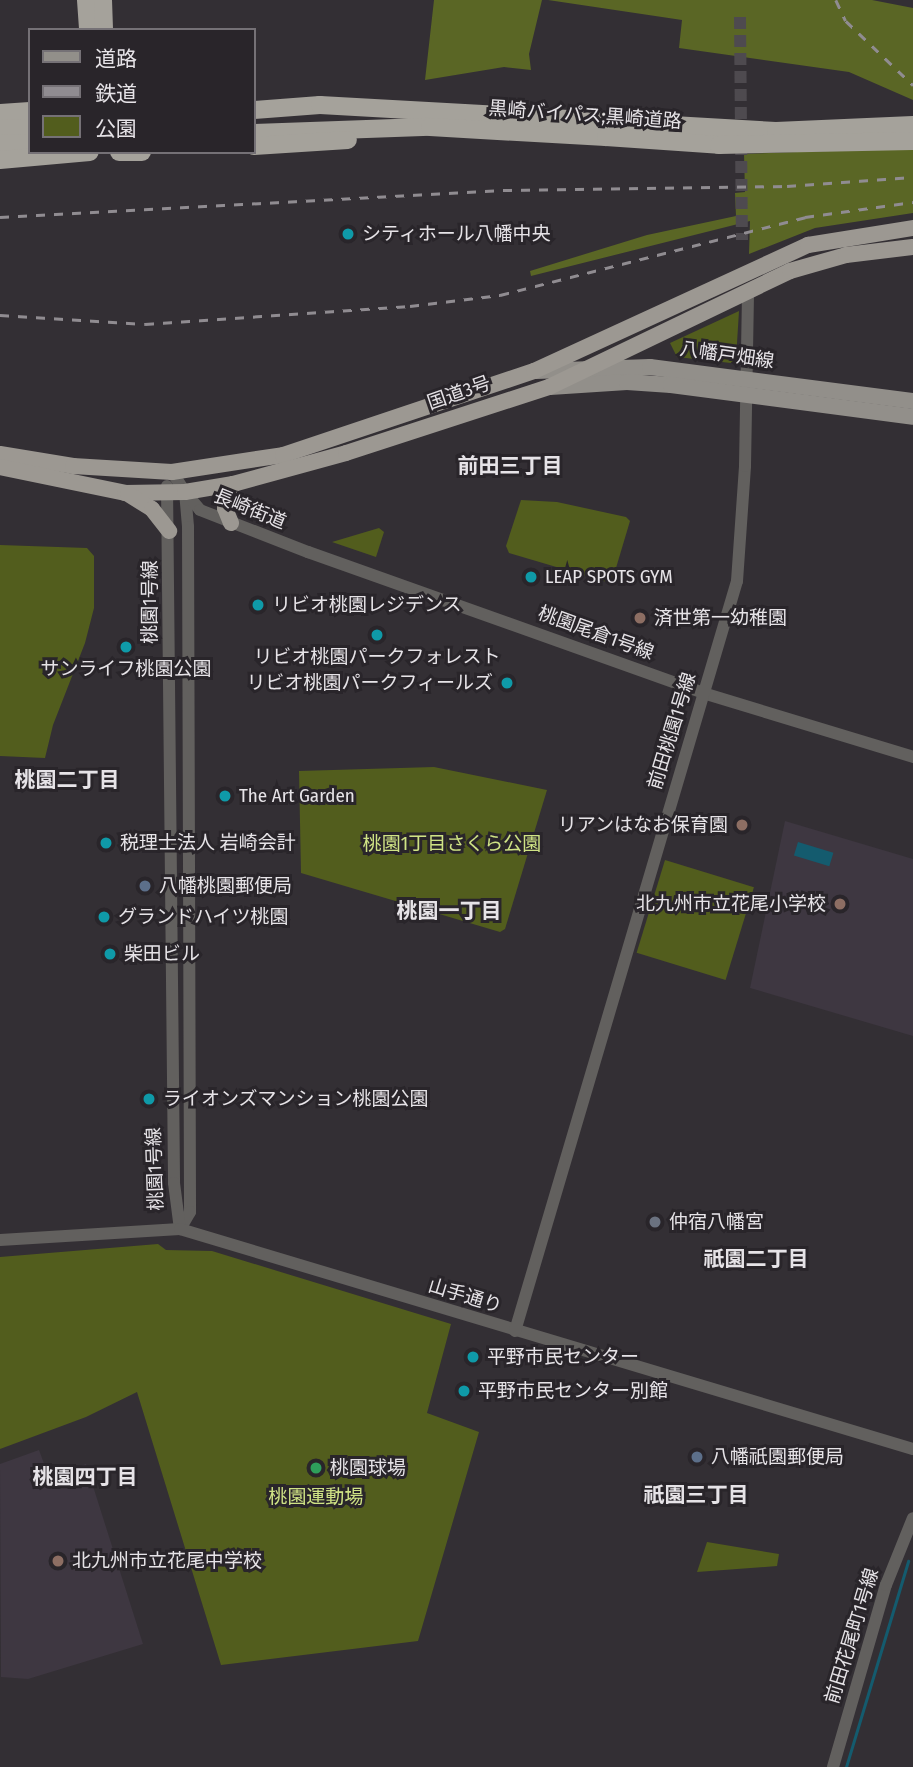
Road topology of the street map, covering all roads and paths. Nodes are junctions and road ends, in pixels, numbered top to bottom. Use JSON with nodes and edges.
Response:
{"nodes":[{"id":1,"x":86,"y":0,"type":"edge"},
{"id":2,"x":103,"y":0,"type":"edge"},
{"id":3,"x":88,"y":28,"type":"edge"},
{"id":4,"x":104,"y":28,"type":"edge"},
{"id":5,"x":256,"y":110,"type":"edge"},
{"id":6,"x":28,"y":111,"type":"edge"},
{"id":7,"x":0,"y":113,"type":"edge"},
{"id":8,"x":256,"y":120,"type":"edge"},
{"id":9,"x":530,"y":124,"type":"junction"},
{"id":10,"x":913,"y":125,"type":"edge"},
{"id":11,"x":28,"y":128,"type":"edge"},
{"id":12,"x":0,"y":129,"type":"edge"},
{"id":13,"x":256,"y":132,"type":"edge"},
{"id":14,"x":913,"y":141,"type":"edge"},
{"id":15,"x":28,"y":144,"type":"edge"},
{"id":16,"x":256,"y":146,"type":"edge"},
{"id":17,"x":28,"y":153,"type":"edge"},
{"id":18,"x":2,"y":154,"type":"edge"},
{"id":19,"x":913,"y":228,"type":"edge"},
{"id":20,"x":913,"y":247,"type":"edge"},
{"id":21,"x":748,"y":292,"type":"junction"},
{"id":22,"x":590,"y":368,"type":"junction"},
{"id":23,"x":534,"y":371,"type":"junction"},
{"id":24,"x":549,"y":387,"type":"junction"},
{"id":25,"x":747,"y":387,"type":"junction"},
{"id":26,"x":913,"y":401,"type":"edge"},
{"id":27,"x":913,"y":417,"type":"edge"},
{"id":28,"x":0,"y":454,"type":"edge"},
{"id":29,"x":0,"y":467,"type":"edge"},
{"id":30,"x":172,"y":472,"type":"junction"},
{"id":31,"x":233,"y":484,"type":"junction"},
{"id":32,"x":185,"y":492,"type":"junction"},
{"id":33,"x":125,"y":493,"type":"junction"},
{"id":34,"x":164,"y":493,"type":"junction"},
{"id":35,"x":200,"y":510,"type":"junction"},
{"id":36,"x":231,"y":523,"type":"junction"},
{"id":37,"x":188,"y":527,"type":"junction"},
{"id":38,"x":169,"y":531,"type":"junction"},
{"id":39,"x":308,"y":552,"type":"joint"},
{"id":40,"x":703,"y":693,"type":"junction"},
{"id":41,"x":913,"y":757,"type":"edge"},
{"id":42,"x":180,"y":1229,"type":"junction"},
{"id":43,"x":0,"y":1240,"type":"edge"},
{"id":44,"x":515,"y":1331,"type":"junction"},
{"id":45,"x":913,"y":1449,"type":"edge"},
{"id":46,"x":913,"y":1518,"type":"edge"},
{"id":47,"x":833,"y":1767,"type":"edge"}],
"edges":[{"from":1,"to":3,"type":"highway"},
{"from":2,"to":4,"type":"highway"},
{"from":5,"to":9,"type":"highway"},
{"from":6,"to":7,"type":"highway"},
{"from":8,"to":9,"type":"highway","name":"黒崎バイパス;黒崎道路"},
{"from":9,"to":10,"type":"highway","name":"黒崎バイパス;黒崎道路","bridge":true},
{"from":9,"to":13,"type":"highway","name":"黒崎バイパス;黒崎道路"},
{"from":9,"to":14,"type":"highway","name":"黒崎バイパス;黒崎道路","bridge":true},
{"from":9,"to":16,"type":"highway"},
{"from":11,"to":12,"type":"highway"},
{"from":15,"to":18,"type":"highway"},
{"from":17,"to":18,"type":"highway"},
{"from":19,"to":23,"type":"highway","name":"国道3号"},
{"from":20,"to":21,"type":"highway","name":"国道3号"},
{"from":21,"to":22,"type":"highway","name":"国道3号"},
{"from":21,"to":25,"type":"street","name":"前田桃園1号線"},
{"from":22,"to":23,"type":"main road","name":"八幡戸畑線"},
{"from":22,"to":24,"type":"highway","name":"国道3号"},
{"from":22,"to":25,"type":"main road","name":"八幡戸畑線"},
{"from":23,"to":30,"type":"highway","name":"国道3号"},
{"from":24,"to":25,"type":"main road","name":"八幡戸畑線"},
{"from":24,"to":31,"type":"highway","name":"国道3号"},
{"from":25,"to":26,"type":"main road","name":"八幡戸畑線"},
{"from":25,"to":27,"type":"main road","name":"八幡戸畑線"},
{"from":25,"to":40,"type":"street","name":"前田桃園1号線"},
{"from":28,"to":30,"type":"highway","name":"国道3号"},
{"from":29,"to":33,"type":"highway","name":"国道3号"},
{"from":30,"to":32,"type":"street","name":"桃園1号線"},
{"from":30,"to":34,"type":"street","name":"桃園1号線"},
{"from":31,"to":32,"type":"highway","name":"国道3号"},
{"from":31,"to":36,"type":"highway"},
{"from":32,"to":34,"type":"highway","name":"国道3号"},
{"from":32,"to":35,"type":"street","name":"長崎街道"},
{"from":32,"to":37,"type":"street","name":"桃園1号線"},
{"from":33,"to":34,"type":"highway","name":"国道3号"},
{"from":33,"to":38,"type":"highway"},
{"from":34,"to":38,"type":"street","name":"桃園1号線"},
{"from":35,"to":36,"type":"street","name":"長崎街道"},
{"from":35,"to":37,"type":"street"},
{"from":36,"to":39,"type":"street","name":"長崎街道"},
{"from":37,"to":42,"type":"street","name":"桃園1号線"},
{"from":38,"to":42,"type":"street","name":"桃園1号線"},
{"from":39,"to":40,"type":"street","name":"桃園尾倉1号線"},
{"from":40,"to":41,"type":"street","name":"桃園尾倉1号線"},
{"from":40,"to":44,"type":"street","name":"前田桃園1号線"},
{"from":42,"to":43,"type":"street","name":"山手通り"},
{"from":42,"to":44,"type":"street","name":"山手通り"},
{"from":44,"to":45,"type":"street","name":"山手通り"},
{"from":46,"to":47,"type":"street","name":"前田花尾町1号線"}]}
